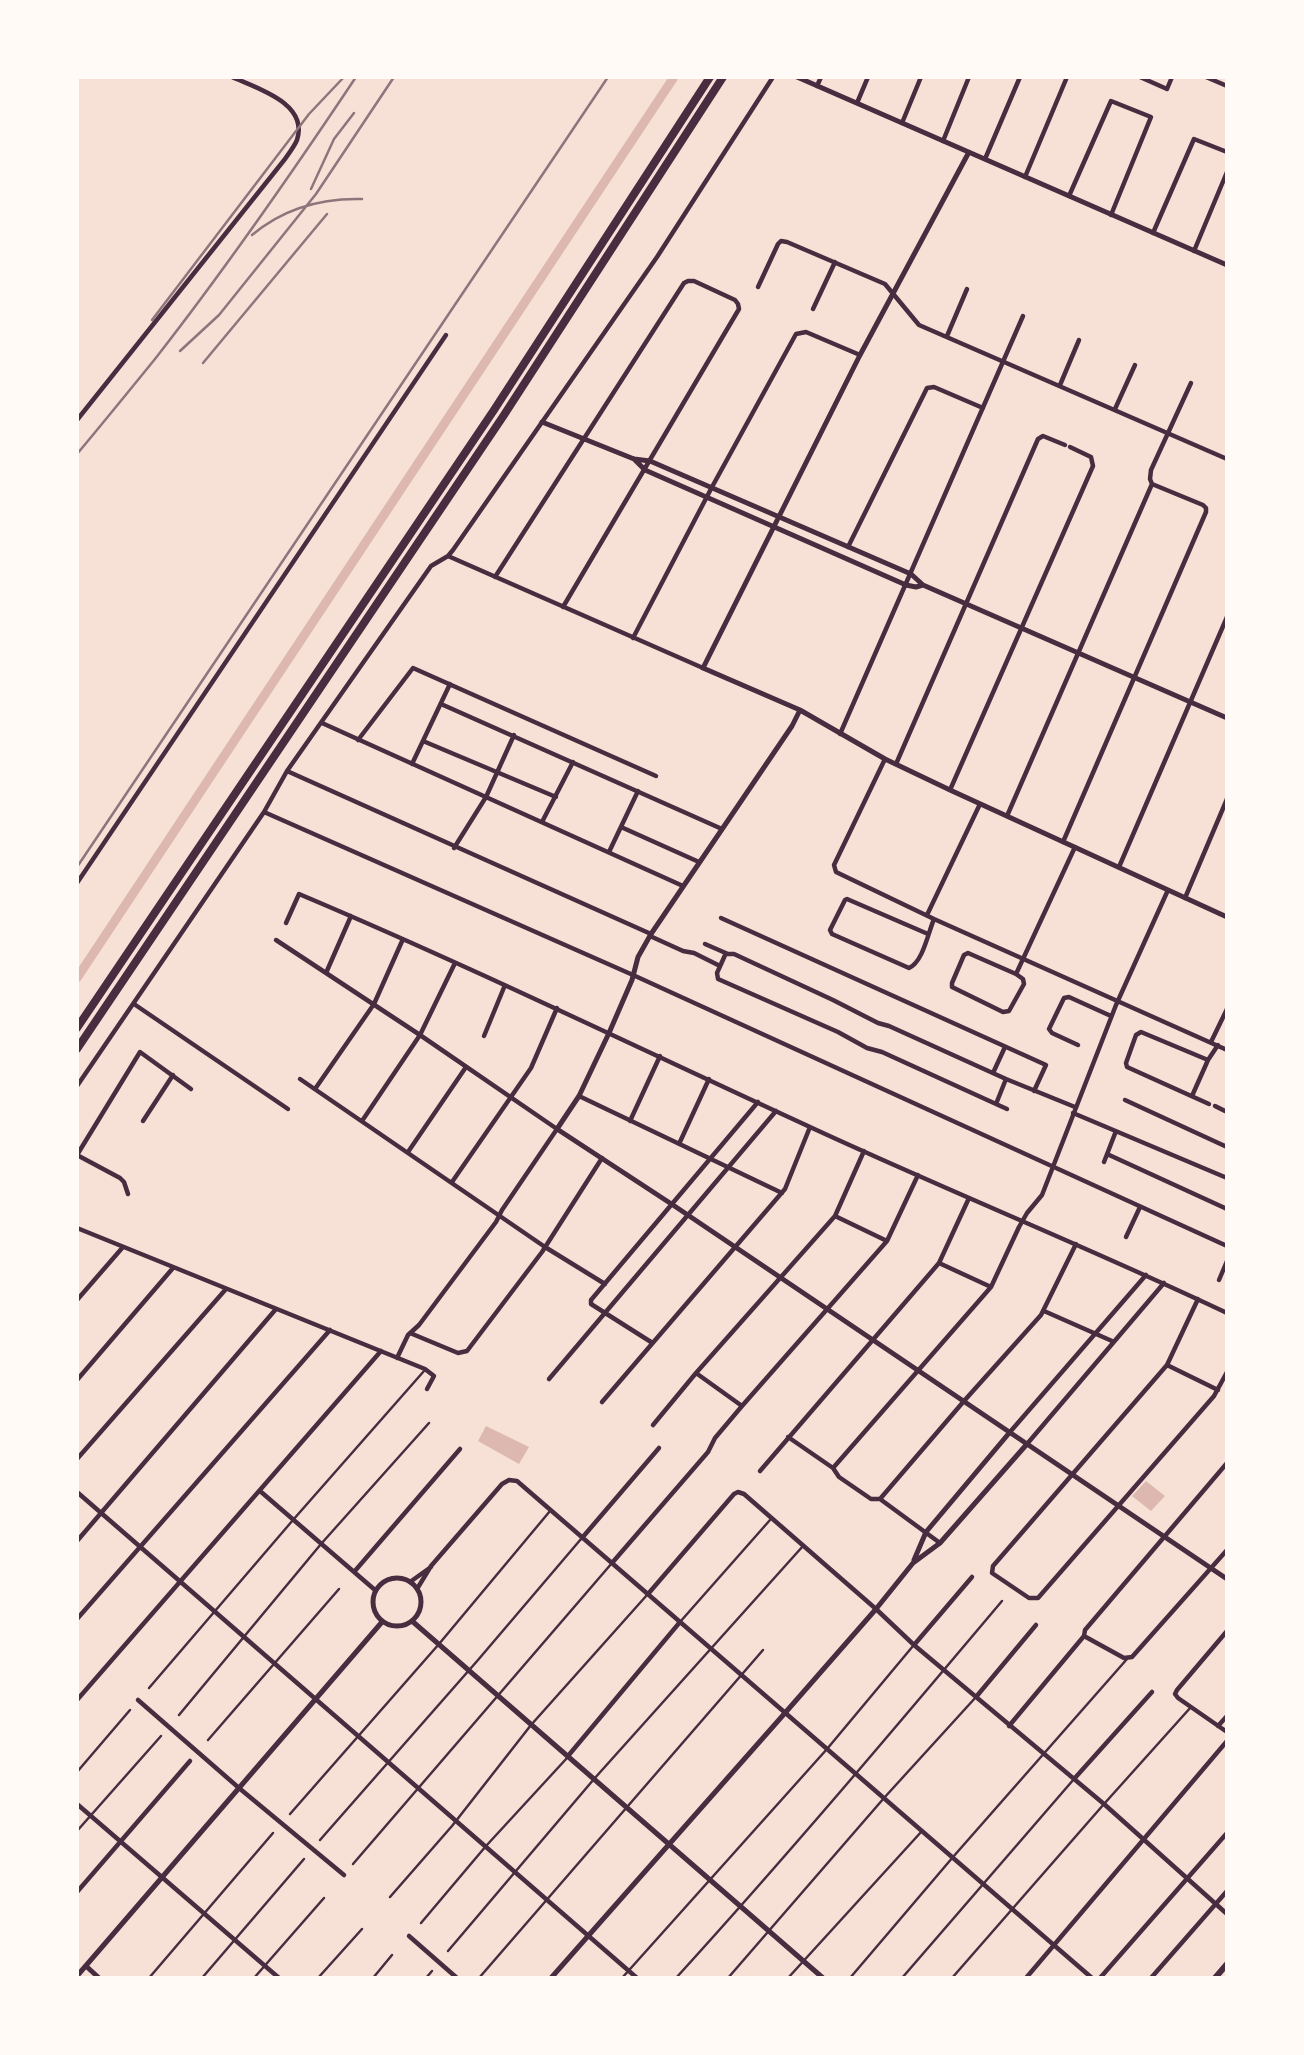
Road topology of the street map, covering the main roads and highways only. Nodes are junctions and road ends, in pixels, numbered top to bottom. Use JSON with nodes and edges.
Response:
{"nodes":[{"id":1,"x":710,"y":77,"type":"edge"},
{"id":2,"x":723,"y":77,"type":"edge"},
{"id":3,"x":77,"y":1028,"type":"edge"},
{"id":4,"x":77,"y":1049,"type":"edge"},
{"id":5,"x":1227,"y":1964,"type":"edge"},
{"id":6,"x":1215,"y":1978,"type":"edge"}],
"edges":[{"from":1,"to":3,"type":"highway"},
{"from":2,"to":4,"type":"highway"},
{"from":5,"to":6,"type":"main road"}]}
